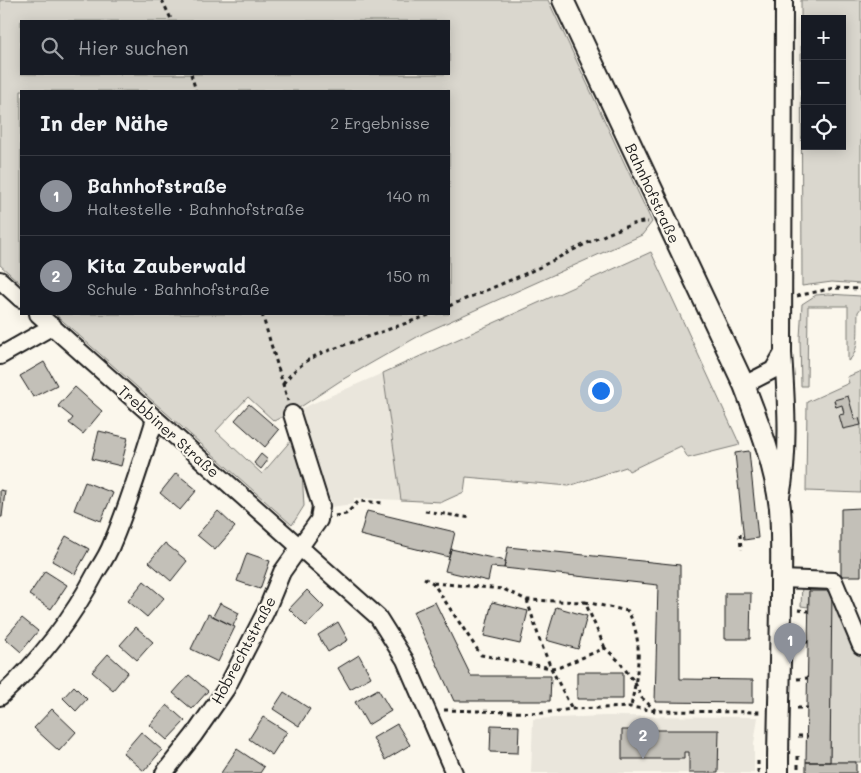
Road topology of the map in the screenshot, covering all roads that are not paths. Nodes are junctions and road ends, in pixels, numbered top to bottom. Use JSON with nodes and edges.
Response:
{"nodes":[{"id":1,"x":564,"y":0,"type":"edge"},
{"id":2,"x":784,"y":0,"type":"edge"},
{"id":3,"x":0,"y":280,"type":"edge"},
{"id":4,"x":20,"y":298,"type":"edge"},
{"id":5,"x":39,"y":315,"type":"edge"},
{"id":6,"x":53,"y":326,"type":"junction"},
{"id":7,"x":782,"y":353,"type":"junction"},
{"id":8,"x":0,"y":356,"type":"edge"},
{"id":9,"x":744,"y":385,"type":"junction"},
{"id":10,"x":292,"y":414,"type":"road end"},
{"id":11,"x":155,"y":419,"type":"junction"},
{"id":12,"x":780,"y":508,"type":"junction"},
{"id":13,"x":300,"y":548,"type":"junction"},
{"id":14,"x":781,"y":579,"type":"junction"},
{"id":15,"x":861,"y":646,"type":"edge"},
{"id":16,"x":0,"y":697,"type":"edge"},
{"id":17,"x":164,"y":773,"type":"edge"},
{"id":18,"x":454,"y":773,"type":"edge"},
{"id":19,"x":778,"y":773,"type":"edge"}],
"edges":[{"from":1,"to":9,"type":"main road","name":"Bahnhofstraße"},
{"from":2,"to":7,"type":"street","name":"Bahnhofstraße"},
{"from":3,"to":4,"type":"street"},
{"from":5,"to":6,"type":"street","name":"Trebbiner Straße"},
{"from":6,"to":8,"type":"street"},
{"from":6,"to":11,"type":"street","name":"Trebbiner Straße"},
{"from":7,"to":9,"type":"street"},
{"from":7,"to":12,"type":"street","name":"Bahnhofstraße"},
{"from":9,"to":12,"type":"main road","name":"Bahnhofstraße"},
{"from":10,"to":13,"type":"street"},
{"from":11,"to":13,"type":"street","name":"Trebbiner Straße"},
{"from":11,"to":16,"type":"street"},
{"from":12,"to":14,"type":"main road","name":"Bahnhofstraße"},
{"from":13,"to":17,"type":"street","name":"Hobrechtstraße"},
{"from":13,"to":18,"type":"street","name":"Trebbiner Straße"},
{"from":14,"to":15,"type":"street"},
{"from":14,"to":19,"type":"main road","name":"Bahnhofstraße"}]}
